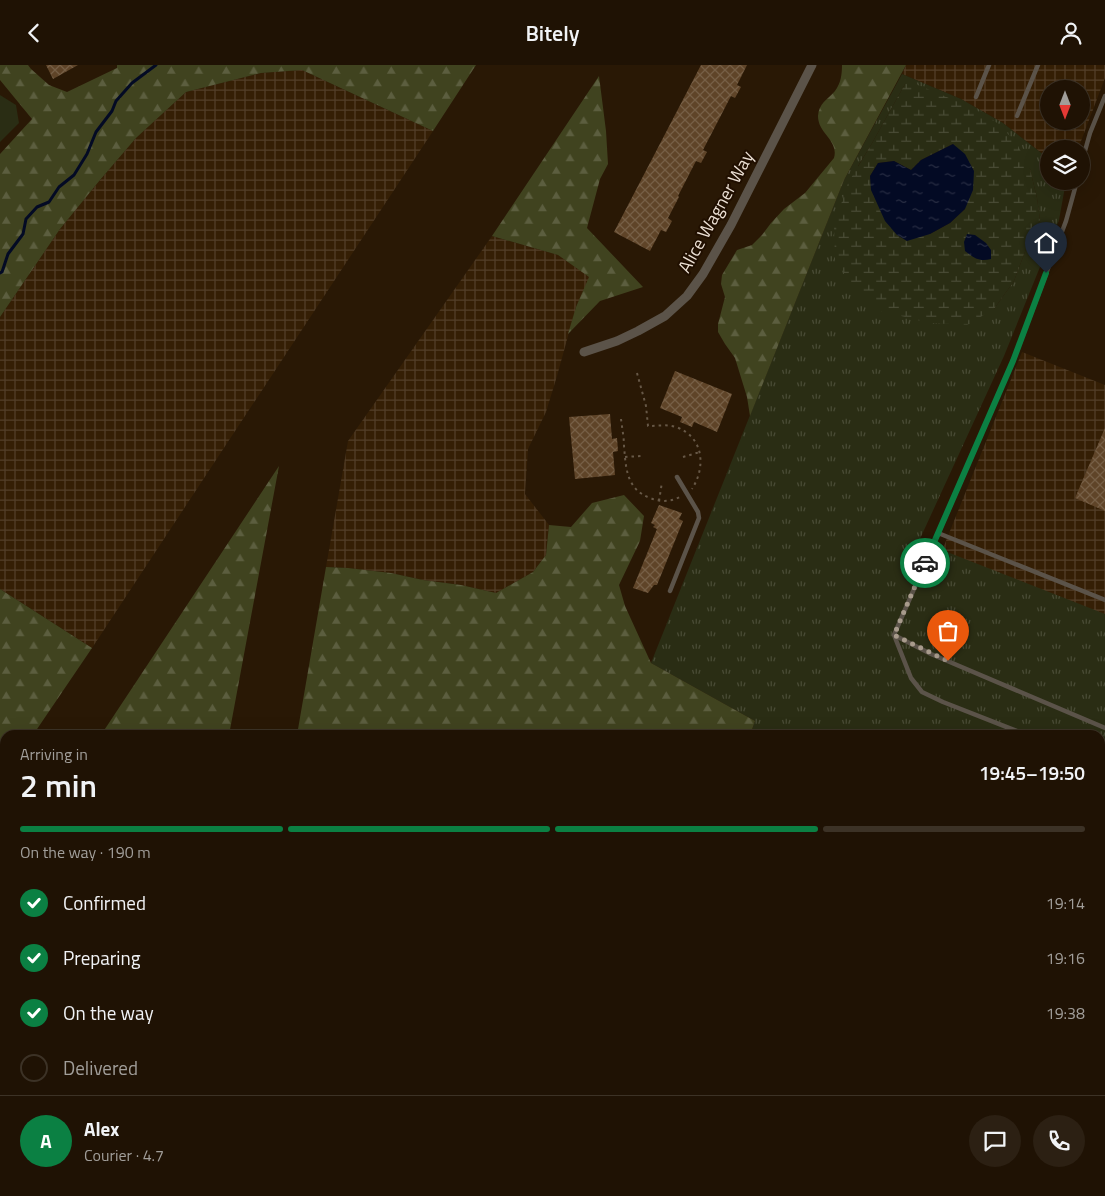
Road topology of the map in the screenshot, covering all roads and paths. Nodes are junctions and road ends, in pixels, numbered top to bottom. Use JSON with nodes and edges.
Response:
{"nodes":[{"id":1,"x":812,"y":65,"type":"edge"},
{"id":2,"x":989,"y":65,"type":"edge"},
{"id":3,"x":1038,"y":65,"type":"edge"},
{"id":4,"x":1105,"y":96,"type":"edge"},
{"id":5,"x":976,"y":97,"type":"dead end"},
{"id":6,"x":1017,"y":117,"type":"dead end"},
{"id":7,"x":1088,"y":140,"type":"edge"},
{"id":8,"x":1075,"y":190,"type":"edge"},
{"id":9,"x":584,"y":352,"type":"dead end"},
{"id":10,"x":637,"y":373,"type":"dead end"},
{"id":11,"x":621,"y":419,"type":"dead end"},
{"id":12,"x":700,"y":452,"type":"junction"},
{"id":13,"x":642,"y":456,"type":"dead end"},
{"id":14,"x":625,"y":457,"type":"junction"},
{"id":15,"x":683,"y":457,"type":"dead end"},
{"id":16,"x":677,"y":477,"type":"dead end"},
{"id":17,"x":662,"y":481,"type":"dead end"},
{"id":18,"x":686,"y":494,"type":"junction"},
{"id":19,"x":660,"y":501,"type":"junction"},
{"id":20,"x":938,"y":533,"type":"junction"},
{"id":21,"x":670,"y":591,"type":"dead end"},
{"id":22,"x":1105,"y":600,"type":"edge"},
{"id":23,"x":894,"y":635,"type":"junction"},
{"id":24,"x":1105,"y":728,"type":"edge"},
{"id":25,"x":1014,"y":730,"type":"edge"}],
"edges":[{"from":1,"to":9,"type":"street","name":"Alice Wagner Way"},
{"from":2,"to":5,"type":"lane"},
{"from":3,"to":6,"type":"lane"},
{"from":4,"to":7,"type":"lane"},
{"from":8,"to":20,"type":"lane"},
{"from":10,"to":12,"type":"path"},
{"from":11,"to":14,"type":"path"},
{"from":12,"to":15,"type":"path"},
{"from":12,"to":18,"type":"path"},
{"from":13,"to":14,"type":"path"},
{"from":14,"to":19,"type":"path"},
{"from":16,"to":18,"type":"lane"},
{"from":17,"to":19,"type":"path"},
{"from":18,"to":19,"type":"path"},
{"from":18,"to":21,"type":"lane"},
{"from":20,"to":22,"type":"lane"},
{"from":20,"to":23,"type":"lane"},
{"from":23,"to":24,"type":"lane"},
{"from":23,"to":25,"type":"lane"}]}
